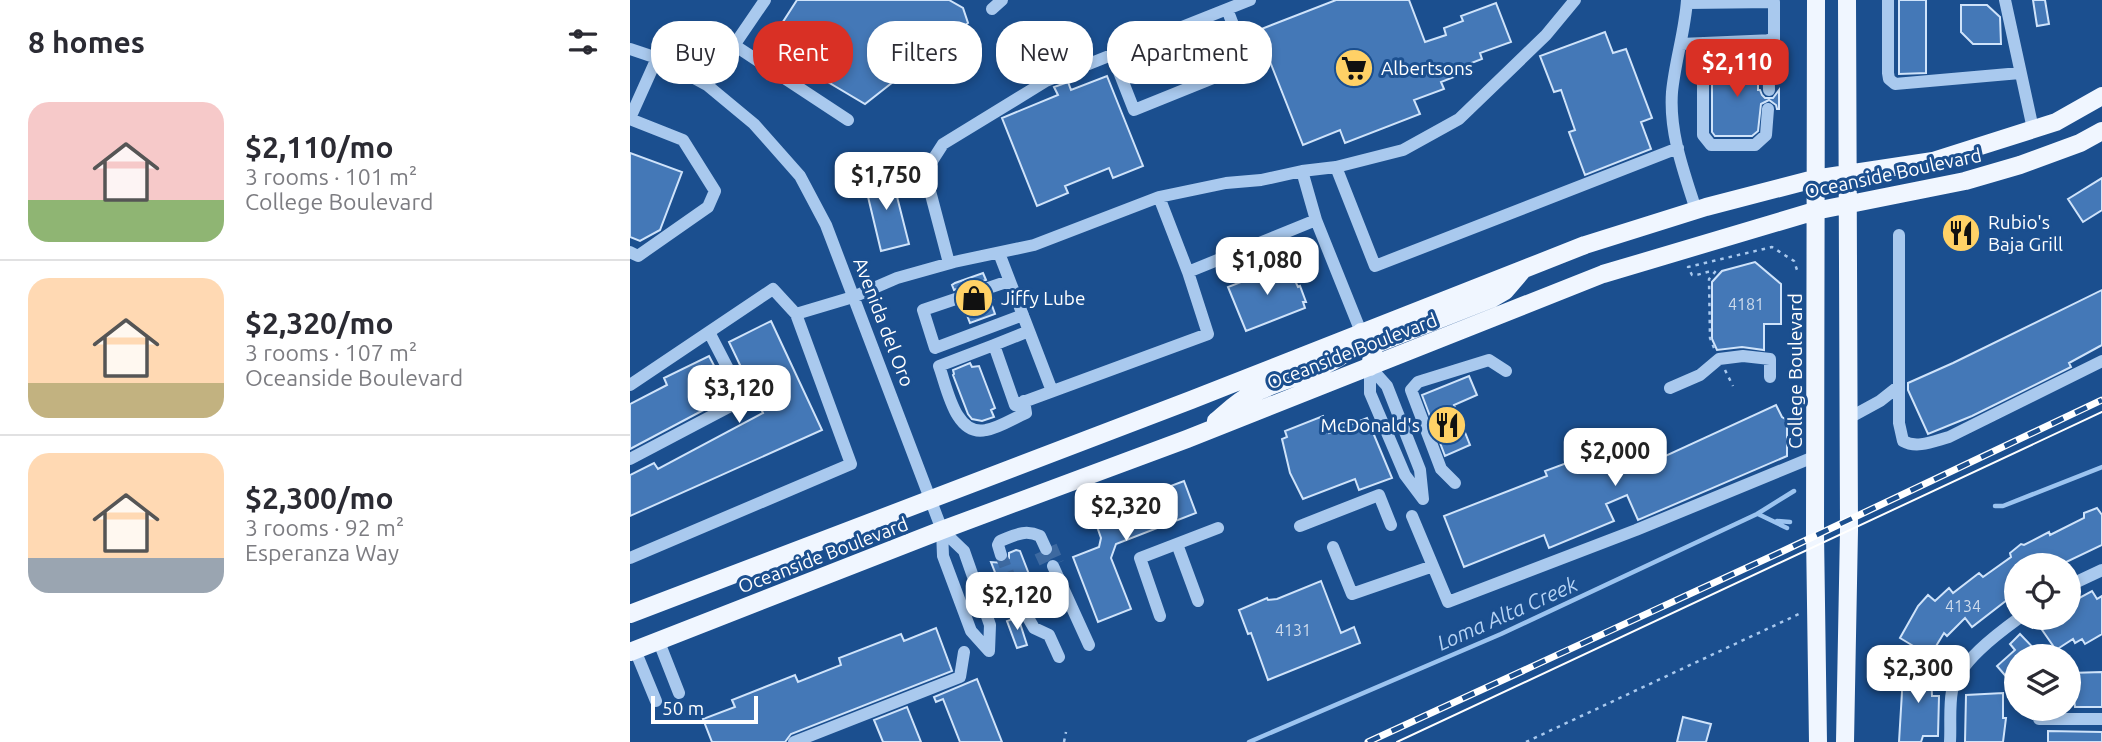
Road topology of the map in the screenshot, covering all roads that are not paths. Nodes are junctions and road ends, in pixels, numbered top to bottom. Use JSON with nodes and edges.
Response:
{"nodes":[{"id":1,"x":765,"y":0,"type":"edge"},
{"id":2,"x":1002,"y":0,"type":"edge"},
{"id":3,"x":1250,"y":0,"type":"edge"},
{"id":4,"x":1575,"y":0,"type":"edge"},
{"id":5,"x":1816,"y":0,"type":"edge"},
{"id":6,"x":1847,"y":0,"type":"edge"},
{"id":7,"x":1888,"y":0,"type":"edge"},
{"id":8,"x":2005,"y":0,"type":"edge"},
{"id":9,"x":1687,"y":2,"type":"edge"},
{"id":10,"x":992,"y":9,"type":"dead end"},
{"id":11,"x":1227,"y":9,"type":"junction"},
{"id":12,"x":1196,"y":21,"type":"edge"},
{"id":13,"x":1232,"y":21,"type":"edge"},
{"id":14,"x":739,"y":38,"type":"edge"},
{"id":15,"x":1768,"y":40,"type":"junction"},
{"id":16,"x":1681,"y":44,"type":"junction"},
{"id":17,"x":1703,"y":44,"type":"junction"},
{"id":18,"x":739,"y":48,"type":"edge"},
{"id":19,"x":630,"y":49,"type":"edge"},
{"id":20,"x":651,"y":56,"type":"edge"},
{"id":21,"x":1107,"y":56,"type":"edge"},
{"id":22,"x":651,"y":70,"type":"edge"},
{"id":23,"x":2020,"y":73,"type":"junction"},
{"id":24,"x":1124,"y":84,"type":"edge"},
{"id":25,"x":1198,"y":84,"type":"edge"},
{"id":26,"x":707,"y":85,"type":"edge"},
{"id":27,"x":1769,"y":90,"type":"dead end"},
{"id":28,"x":2102,"y":96,"type":"edge"},
{"id":29,"x":1768,"y":109,"type":"dead end"},
{"id":30,"x":630,"y":118,"type":"edge"},
{"id":31,"x":848,"y":120,"type":"dead end"},
{"id":32,"x":2033,"y":130,"type":"junction"},
{"id":33,"x":2102,"y":131,"type":"edge"},
{"id":34,"x":1678,"y":148,"type":"junction"},
{"id":35,"x":1336,"y":167,"type":"junction"},
{"id":36,"x":1302,"y":171,"type":"junction"},
{"id":37,"x":1847,"y":174,"type":"junction"},
{"id":38,"x":1814,"y":179,"type":"junction"},
{"id":39,"x":1159,"y":197,"type":"junction"},
{"id":40,"x":1847,"y":204,"type":"junction"},
{"id":41,"x":1696,"y":210,"type":"junction"},
{"id":42,"x":1815,"y":211,"type":"junction"},
{"id":43,"x":1317,"y":220,"type":"junction"},
{"id":44,"x":1899,"y":235,"type":"dead end"},
{"id":45,"x":630,"y":252,"type":"edge"},
{"id":46,"x":999,"y":253,"type":"junction"},
{"id":47,"x":949,"y":263,"type":"junction"},
{"id":48,"x":1524,"y":268,"type":"junction"},
{"id":49,"x":1188,"y":272,"type":"junction"},
{"id":50,"x":1009,"y":281,"type":"junction"},
{"id":51,"x":853,"y":296,"type":"junction"},
{"id":52,"x":796,"y":314,"type":"junction"},
{"id":53,"x":1024,"y":315,"type":"junction"},
{"id":54,"x":1029,"y":331,"type":"junction"},
{"id":55,"x":709,"y":332,"type":"junction"},
{"id":56,"x":1361,"y":332,"type":"junction"},
{"id":57,"x":994,"y":345,"type":"junction"},
{"id":58,"x":2102,"y":361,"type":"edge"},
{"id":59,"x":1370,"y":367,"type":"junction"},
{"id":60,"x":1506,"y":370,"type":"dead end"},
{"id":61,"x":1770,"y":377,"type":"dead end"},
{"id":62,"x":630,"y":385,"type":"edge"},
{"id":63,"x":1899,"y":386,"type":"junction"},
{"id":64,"x":1670,"y":388,"type":"dead end"},
{"id":65,"x":1052,"y":391,"type":"junction"},
{"id":66,"x":1024,"y":401,"type":"junction"},
{"id":67,"x":1847,"y":419,"type":"junction"},
{"id":68,"x":1200,"y":434,"type":"junction"},
{"id":69,"x":1816,"y":456,"type":"junction"},
{"id":70,"x":630,"y":458,"type":"edge"},
{"id":71,"x":1455,"y":483,"type":"dead end"},
{"id":72,"x":931,"y":498,"type":"junction"},
{"id":73,"x":1412,"y":516,"type":"dead end"},
{"id":74,"x":1391,"y":524,"type":"dead end"},
{"id":75,"x":1300,"y":526,"type":"dead end"},
{"id":76,"x":1218,"y":528,"type":"dead end"},
{"id":77,"x":942,"y":530,"type":"junction"},
{"id":78,"x":1177,"y":544,"type":"junction"},
{"id":79,"x":1333,"y":547,"type":"dead end"},
{"id":80,"x":1045,"y":549,"type":"tunnel mouth"},
{"id":81,"x":1002,"y":555,"type":"dead end"},
{"id":82,"x":630,"y":558,"type":"edge"},
{"id":83,"x":1433,"y":566,"type":"junction"},
{"id":84,"x":1054,"y":567,"type":"tunnel mouth"},
{"id":85,"x":2102,"y":570,"type":"edge"},
{"id":86,"x":2081,"y":580,"type":"edge"},
{"id":87,"x":1198,"y":601,"type":"dead end"},
{"id":88,"x":1020,"y":604,"type":"tunnel mouth"},
{"id":89,"x":630,"y":614,"type":"edge"},
{"id":90,"x":1160,"y":616,"type":"dead end"},
{"id":91,"x":2004,"y":629,"type":"edge"},
{"id":92,"x":659,"y":642,"type":"junction"},
{"id":93,"x":1089,"y":645,"type":"dead end"},
{"id":94,"x":633,"y":651,"type":"edge"},
{"id":95,"x":964,"y":652,"type":"dead end"},
{"id":96,"x":1059,"y":657,"type":"dead end"},
{"id":97,"x":679,"y":693,"type":"dead end"},
{"id":98,"x":656,"y":701,"type":"dead end"},
{"id":99,"x":2081,"y":719,"type":"edge"},
{"id":100,"x":2102,"y":719,"type":"edge"},
{"id":101,"x":794,"y":742,"type":"edge"},
{"id":102,"x":1818,"y":742,"type":"edge"},
{"id":103,"x":1845,"y":742,"type":"edge"},
{"id":104,"x":1950,"y":742,"type":"edge"}],
"edges":[{"from":1,"to":14,"type":"street"},
{"from":2,"to":10,"type":"street"},
{"from":3,"to":11,"type":"street"},
{"from":4,"to":35,"type":"street"},
{"from":5,"to":38,"type":"main road","name":"College Boulevard"},
{"from":6,"to":37,"type":"main road"},
{"from":7,"to":23,"type":"street"},
{"from":8,"to":23,"type":"street"},
{"from":9,"to":15,"type":"street"},
{"from":9,"to":16,"type":"street"},
{"from":11,"to":12,"type":"street"},
{"from":11,"to":13,"type":"street"},
{"from":15,"to":17,"type":"street"},
{"from":15,"to":27,"type":"street"},
{"from":16,"to":17,"type":"street"},
{"from":16,"to":34,"type":"street"},
{"from":17,"to":29,"type":"street"},
{"from":18,"to":31,"type":"street"},
{"from":19,"to":20,"type":"street","name":"Avenida del Oro"},
{"from":21,"to":47,"type":"street"},
{"from":22,"to":30,"type":"street"},
{"from":23,"to":32,"type":"street"},
{"from":24,"to":25,"type":"street"},
{"from":26,"to":51,"type":"street","name":"Avenida del Oro"},
{"from":28,"to":32,"type":"main road","name":"Oceanside Boulevard"},
{"from":30,"to":45,"type":"street"},
{"from":32,"to":37,"type":"main road","name":"Oceanside Boulevard"},
{"from":33,"to":40,"type":"main road","name":"Oceanside Boulevard"},
{"from":34,"to":35,"type":"street"},
{"from":34,"to":41,"type":"street"},
{"from":35,"to":36,"type":"street"},
{"from":36,"to":39,"type":"street"},
{"from":36,"to":43,"type":"street"},
{"from":37,"to":38,"type":"main road","name":"Oceanside Boulevard"},
{"from":37,"to":40,"type":"main road"},
{"from":38,"to":41,"type":"main road","name":"Oceanside Boulevard"},
{"from":38,"to":42,"type":"main road","name":"College Boulevard"},
{"from":39,"to":46,"type":"street"},
{"from":39,"to":49,"type":"street"},
{"from":40,"to":42,"type":"main road","name":"Oceanside Boulevard"},
{"from":40,"to":67,"type":"main road"},
{"from":41,"to":48,"type":"main road","name":"Oceanside Boulevard"},
{"from":42,"to":59,"type":"main road","name":"Oceanside Boulevard"},
{"from":42,"to":69,"type":"main road","name":"College Boulevard"},
{"from":43,"to":49,"type":"street"},
{"from":43,"to":56,"type":"street"},
{"from":44,"to":63,"type":"street"},
{"from":46,"to":47,"type":"street"},
{"from":46,"to":50,"type":"street"},
{"from":47,"to":51,"type":"street"},
{"from":48,"to":56,"type":"main road","name":"Oceanside Boulevard"},
{"from":48,"to":59,"type":"main road"},
{"from":49,"to":65,"type":"street"},
{"from":50,"to":53,"type":"street"},
{"from":50,"to":53,"type":"street"},
{"from":51,"to":52,"type":"street"},
{"from":51,"to":72,"type":"street","name":"Avenida del Oro"},
{"from":52,"to":55,"type":"street"},
{"from":52,"to":82,"type":"street"},
{"from":53,"to":54,"type":"street"},
{"from":54,"to":57,"type":"street"},
{"from":54,"to":65,"type":"street"},
{"from":55,"to":62,"type":"street"},
{"from":55,"to":70,"type":"street"},
{"from":56,"to":68,"type":"main road"},
{"from":56,"to":72,"type":"main road","name":"Oceanside Boulevard"},
{"from":57,"to":66,"type":"street"},
{"from":57,"to":66,"type":"street"},
{"from":58,"to":63,"type":"street"},
{"from":59,"to":59,"type":"street"},
{"from":59,"to":68,"type":"main road","name":"Oceanside Boulevard"},
{"from":60,"to":71,"type":"street"},
{"from":61,"to":64,"type":"street"},
{"from":63,"to":67,"type":"street"},
{"from":65,"to":66,"type":"street"},
{"from":67,"to":103,"type":"main road"},
{"from":68,"to":77,"type":"main road","name":"Oceanside Boulevard"},
{"from":69,"to":83,"type":"street"},
{"from":69,"to":102,"type":"main road","name":"College Boulevard"},
{"from":72,"to":77,"type":"street","name":"Avenida del Oro"},
{"from":72,"to":89,"type":"main road","name":"Oceanside Boulevard"},
{"from":73,"to":83,"type":"street"},
{"from":74,"to":75,"type":"street"},
{"from":76,"to":78,"type":"street"},
{"from":77,"to":77,"type":"street"},
{"from":77,"to":92,"type":"main road","name":"Oceanside Boulevard"},
{"from":78,"to":87,"type":"street"},
{"from":78,"to":90,"type":"street"},
{"from":79,"to":83,"type":"street"},
{"from":80,"to":81,"type":"street"},
{"from":84,"to":93,"type":"street"},
{"from":85,"to":86,"type":"street"},
{"from":88,"to":96,"type":"street"},
{"from":91,"to":104,"type":"street"},
{"from":92,"to":94,"type":"main road","name":"Oceanside Boulevard"},
{"from":92,"to":97,"type":"street"},
{"from":94,"to":98,"type":"street"},
{"from":95,"to":101,"type":"street"},
{"from":99,"to":100,"type":"street"}]}
